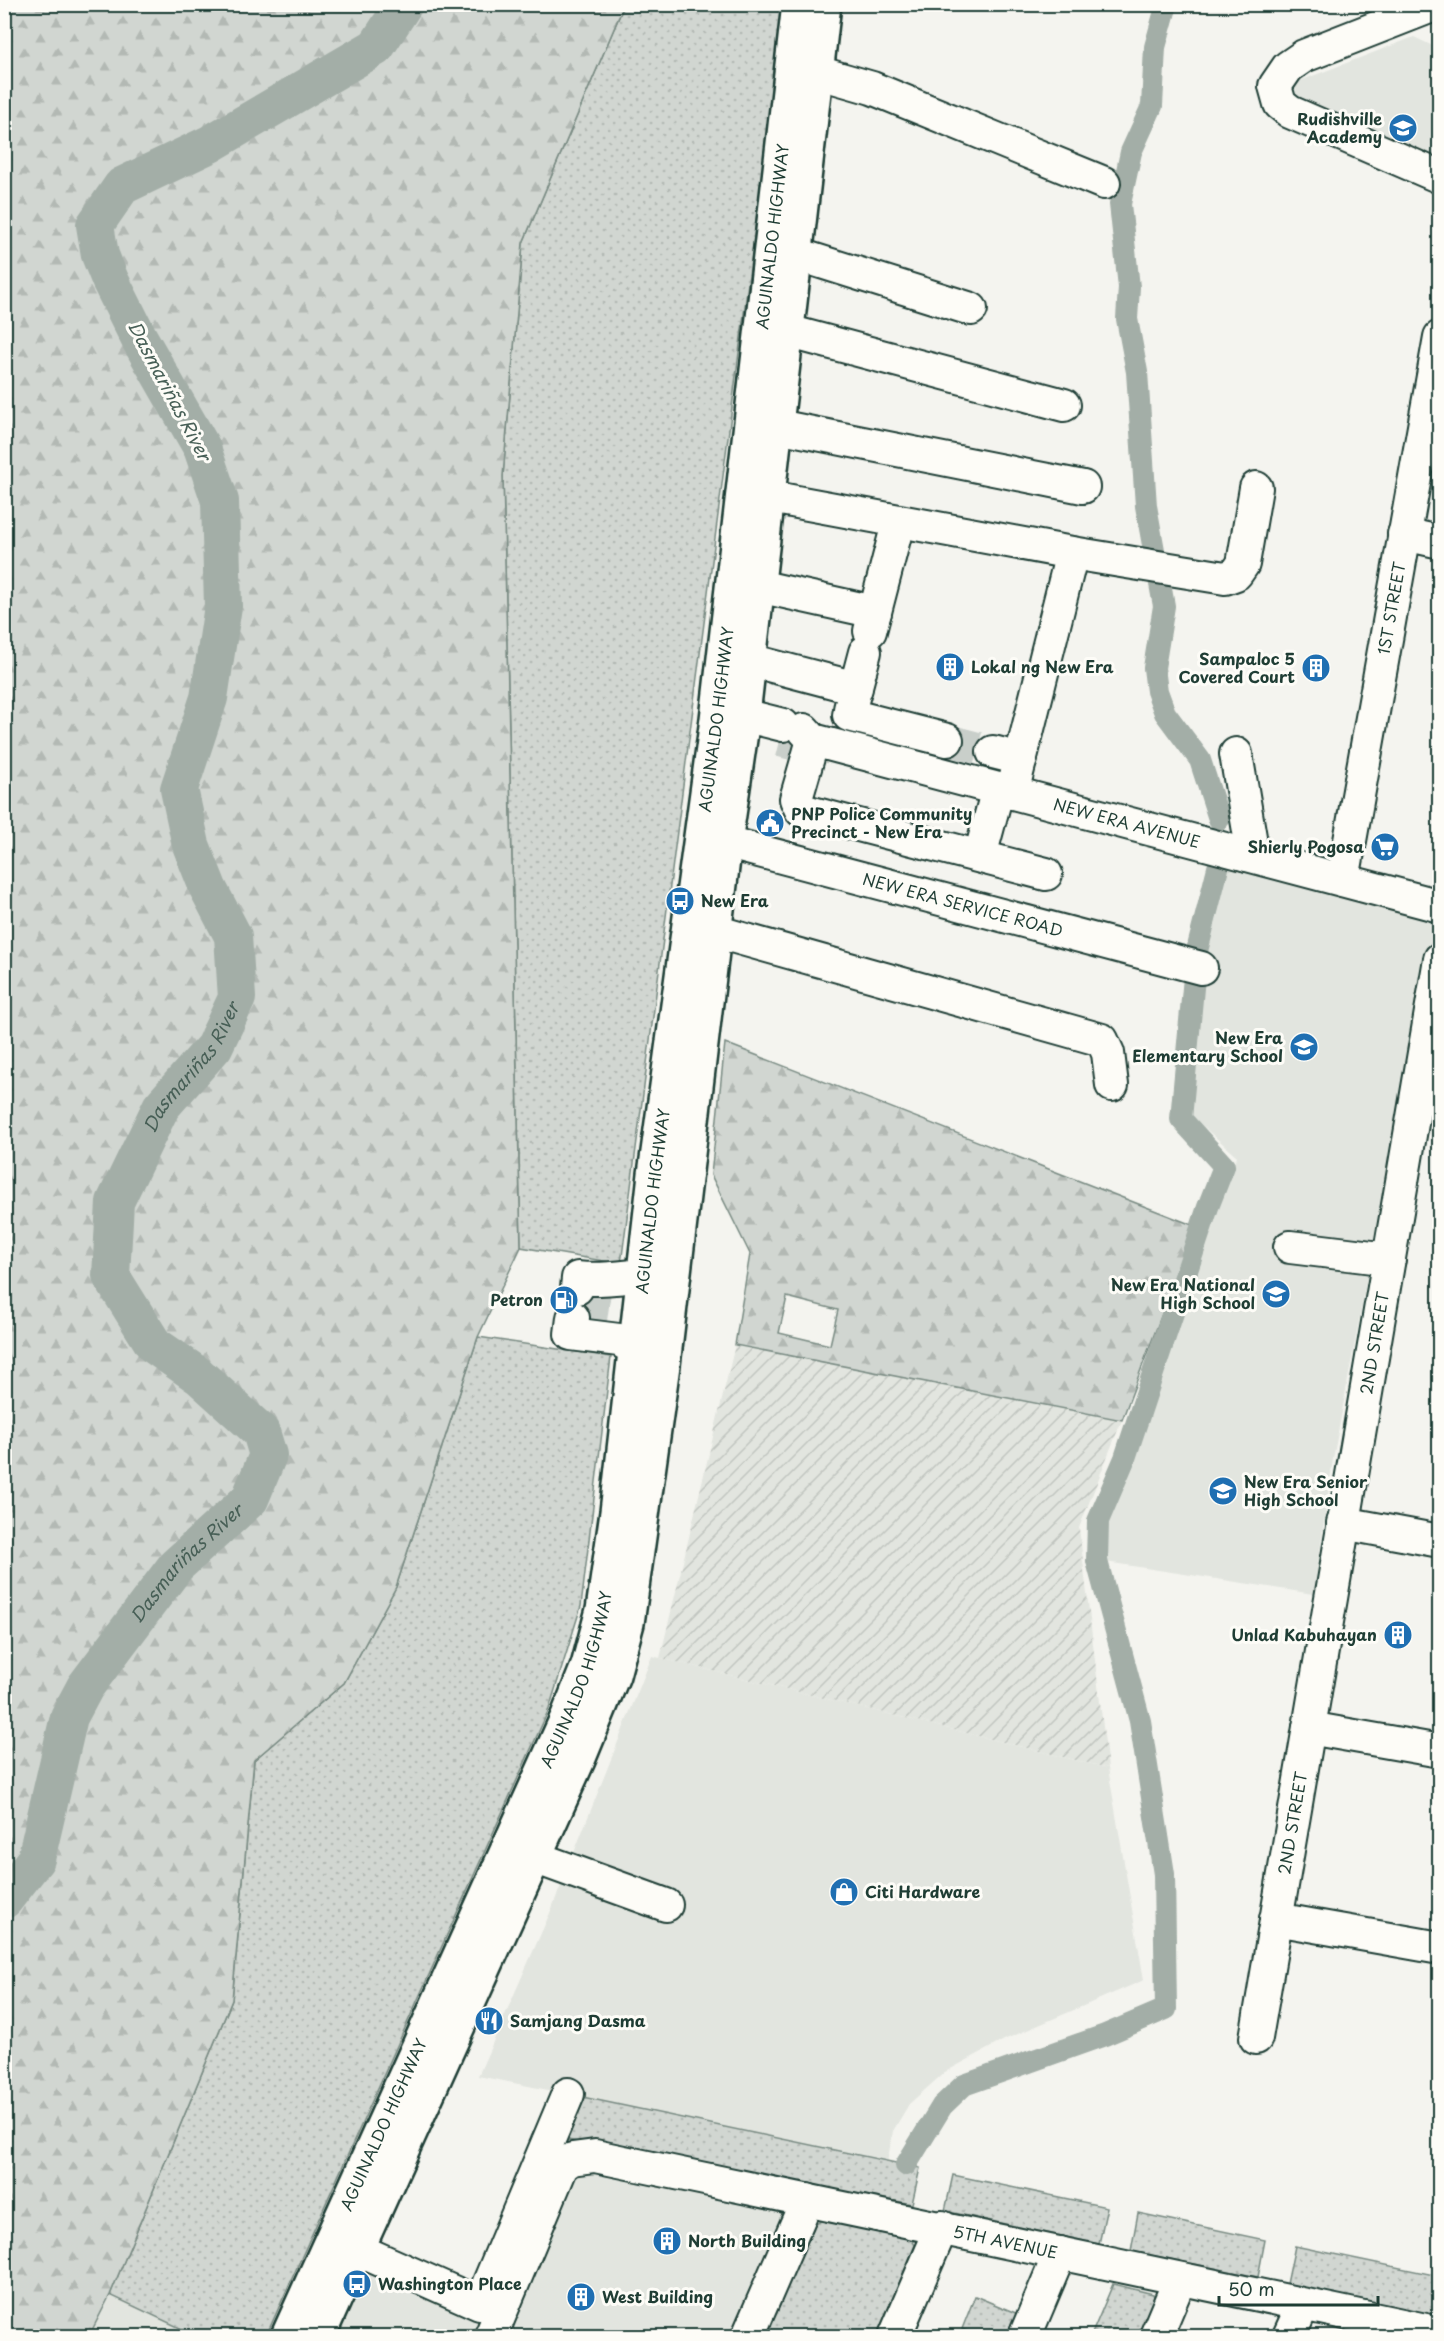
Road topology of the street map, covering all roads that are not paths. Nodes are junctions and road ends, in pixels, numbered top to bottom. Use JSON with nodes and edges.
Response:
{"nodes":[{"id":1,"x":799,"y":4,"type":"edge"},
{"id":2,"x":824,"y":4,"type":"edge"},
{"id":3,"x":1437,"y":4,"type":"edge"},
{"id":4,"x":805,"y":68,"type":"junction"},
{"id":5,"x":1440,"y":177,"type":"edge"},
{"id":6,"x":1104,"y":183,"type":"dead end"},
{"id":7,"x":796,"y":254,"type":"junction"},
{"id":8,"x":971,"y":309,"type":"dead end"},
{"id":9,"x":787,"y":330,"type":"junction"},
{"id":10,"x":1440,"y":337,"type":"edge"},
{"id":11,"x":1064,"y":405,"type":"dead end"},
{"id":12,"x":764,"y":424,"type":"junction"},
{"id":13,"x":1083,"y":486,"type":"dead end"},
{"id":14,"x":1256,"y":488,"type":"dead end"},
{"id":15,"x":755,"y":495,"type":"junction"},
{"id":16,"x":896,"y":531,"type":"dead end"},
{"id":17,"x":1404,"y":534,"type":"junction"},
{"id":18,"x":1440,"y":542,"type":"edge"},
{"id":19,"x":1072,"y":553,"type":"junction"},
{"id":20,"x":758,"y":586,"type":"junction"},
{"id":21,"x":870,"y":632,"type":"junction"},
{"id":22,"x":749,"y":660,"type":"junction"},
{"id":23,"x":852,"y":701,"type":"junction"},
{"id":24,"x":734,"y":722,"type":"junction"},
{"id":25,"x":803,"y":738,"type":"junction"},
{"id":26,"x":947,"y":740,"type":"tunnel mouth"},
{"id":27,"x":1236,"y":754,"type":"dead end"},
{"id":28,"x":1005,"y":791,"type":"junction"},
{"id":29,"x":725,"y":842,"type":"junction"},
{"id":30,"x":1247,"y":855,"type":"junction"},
{"id":31,"x":980,"y":856,"type":"junction"},
{"id":32,"x":1046,"y":874,"type":"dead end"},
{"id":33,"x":1343,"y":880,"type":"junction"},
{"id":34,"x":1440,"y":906,"type":"edge"},
{"id":35,"x":714,"y":931,"type":"junction"},
{"id":36,"x":1440,"y":959,"type":"edge"},
{"id":37,"x":1201,"y":968,"type":"dead end"},
{"id":38,"x":693,"y":995,"type":"junction"},
{"id":39,"x":1112,"y":1085,"type":"dead end"},
{"id":40,"x":1290,"y":1247,"type":"dead end"},
{"id":41,"x":1389,"y":1259,"type":"junction"},
{"id":42,"x":659,"y":1274,"type":"junction"},
{"id":43,"x":650,"y":1358,"type":"junction"},
{"id":44,"x":1344,"y":1523,"type":"junction"},
{"id":45,"x":1440,"y":1540,"type":"edge"},
{"id":46,"x":1309,"y":1728,"type":"junction"},
{"id":47,"x":1440,"y":1751,"type":"edge"},
{"id":48,"x":534,"y":1857,"type":"junction"},
{"id":49,"x":508,"y":1885,"type":"junction"},
{"id":50,"x":666,"y":1905,"type":"dead end"},
{"id":51,"x":1276,"y":1919,"type":"junction"},
{"id":52,"x":1440,"y":1948,"type":"edge"},
{"id":53,"x":1256,"y":2038,"type":"dead end"},
{"id":54,"x":568,"y":2094,"type":"dead end"},
{"id":55,"x":807,"y":2200,"type":"junction"},
{"id":56,"x":942,"y":2227,"type":"junction"},
{"id":57,"x":356,"y":2249,"type":"junction"},
{"id":58,"x":1060,"y":2253,"type":"junction"},
{"id":59,"x":1180,"y":2279,"type":"junction"},
{"id":60,"x":1303,"y":2305,"type":"junction"},
{"id":61,"x":1428,"y":2333,"type":"edge"},
{"id":62,"x":288,"y":2337,"type":"edge"},
{"id":63,"x":318,"y":2337,"type":"edge"},
{"id":64,"x":491,"y":2337,"type":"edge"},
{"id":65,"x":748,"y":2337,"type":"edge"},
{"id":66,"x":895,"y":2337,"type":"edge"},
{"id":67,"x":1025,"y":2337,"type":"edge"},
{"id":68,"x":1156,"y":2337,"type":"edge"},
{"id":69,"x":1289,"y":2337,"type":"edge"}],
"edges":[{"from":1,"to":4,"type":"main road","name":"AGUINALDO HIGHWAY"},
{"from":2,"to":4,"type":"main road","name":"AGUINALDO HIGHWAY"},
{"from":3,"to":5,"type":"street"},
{"from":4,"to":6,"type":"street"},
{"from":4,"to":7,"type":"main road","name":"AGUINALDO HIGHWAY"},
{"from":4,"to":12,"type":"main road","name":"AGUINALDO HIGHWAY"},
{"from":7,"to":8,"type":"street"},
{"from":7,"to":9,"type":"main road","name":"AGUINALDO HIGHWAY"},
{"from":9,"to":11,"type":"street"},
{"from":9,"to":12,"type":"main road","name":"AGUINALDO HIGHWAY"},
{"from":10,"to":17,"type":"street","name":"1ST STREET"},
{"from":12,"to":13,"type":"street"},
{"from":12,"to":15,"type":"main road","name":"AGUINALDO HIGHWAY"},
{"from":14,"to":19,"type":"street"},
{"from":15,"to":19,"type":"street"},
{"from":15,"to":20,"type":"main road","name":"AGUINALDO HIGHWAY"},
{"from":15,"to":24,"type":"main road","name":"AGUINALDO HIGHWAY"},
{"from":16,"to":21,"type":"street"},
{"from":17,"to":18,"type":"street"},
{"from":17,"to":33,"type":"street","name":"1ST STREET"},
{"from":19,"to":28,"type":"street"},
{"from":20,"to":21,"type":"street"},
{"from":20,"to":22,"type":"main road","name":"AGUINALDO HIGHWAY"},
{"from":21,"to":23,"type":"street"},
{"from":22,"to":23,"type":"street"},
{"from":22,"to":24,"type":"main road","name":"AGUINALDO HIGHWAY"},
{"from":23,"to":25,"type":"street"},
{"from":23,"to":26,"type":"street"},
{"from":24,"to":25,"type":"street","name":"NEW ERA AVENUE"},
{"from":24,"to":29,"type":"main road","name":"AGUINALDO HIGHWAY"},
{"from":24,"to":38,"type":"main road","name":"AGUINALDO HIGHWAY"},
{"from":25,"to":28,"type":"street","name":"NEW ERA AVENUE"},
{"from":25,"to":31,"type":"street"},
{"from":27,"to":30,"type":"street"},
{"from":28,"to":30,"type":"street","name":"NEW ERA AVENUE"},
{"from":28,"to":31,"type":"street"},
{"from":29,"to":35,"type":"main road","name":"AGUINALDO HIGHWAY"},
{"from":29,"to":37,"type":"street","name":"NEW ERA SERVICE ROAD"},
{"from":30,"to":33,"type":"street","name":"NEW ERA AVENUE"},
{"from":31,"to":32,"type":"street"},
{"from":33,"to":34,"type":"street","name":"NEW ERA AVENUE"},
{"from":35,"to":38,"type":"main road","name":"AGUINALDO HIGHWAY"},
{"from":35,"to":39,"type":"street"},
{"from":36,"to":41,"type":"street","name":"2ND STREET"},
{"from":38,"to":42,"type":"main road","name":"AGUINALDO HIGHWAY"},
{"from":40,"to":41,"type":"street"},
{"from":41,"to":44,"type":"street","name":"2ND STREET"},
{"from":42,"to":43,"type":"main road","name":"AGUINALDO HIGHWAY"},
{"from":42,"to":43,"type":"street"},
{"from":43,"to":48,"type":"main road","name":"AGUINALDO HIGHWAY"},
{"from":43,"to":49,"type":"main road","name":"AGUINALDO HIGHWAY"},
{"from":44,"to":45,"type":"street"},
{"from":44,"to":46,"type":"street","name":"2ND STREET"},
{"from":46,"to":47,"type":"street"},
{"from":46,"to":51,"type":"street","name":"2ND STREET"},
{"from":48,"to":49,"type":"main road","name":"AGUINALDO HIGHWAY"},
{"from":48,"to":50,"type":"street"},
{"from":49,"to":57,"type":"main road","name":"AGUINALDO HIGHWAY"},
{"from":49,"to":62,"type":"main road","name":"AGUINALDO HIGHWAY"},
{"from":51,"to":52,"type":"street"},
{"from":51,"to":53,"type":"street","name":"2ND STREET"},
{"from":54,"to":57,"type":"street"},
{"from":55,"to":56,"type":"street","name":"5TH AVENUE"},
{"from":55,"to":64,"type":"street","name":"5TH AVENUE"},
{"from":55,"to":65,"type":"street"},
{"from":56,"to":58,"type":"street","name":"5TH AVENUE"},
{"from":56,"to":66,"type":"street"},
{"from":57,"to":63,"type":"main road","name":"AGUINALDO HIGHWAY"},
{"from":58,"to":59,"type":"street","name":"5TH AVENUE"},
{"from":58,"to":67,"type":"street"},
{"from":59,"to":60,"type":"street","name":"5TH AVENUE"},
{"from":59,"to":68,"type":"street"},
{"from":60,"to":61,"type":"street","name":"5TH AVENUE"},
{"from":60,"to":69,"type":"street"}]}
